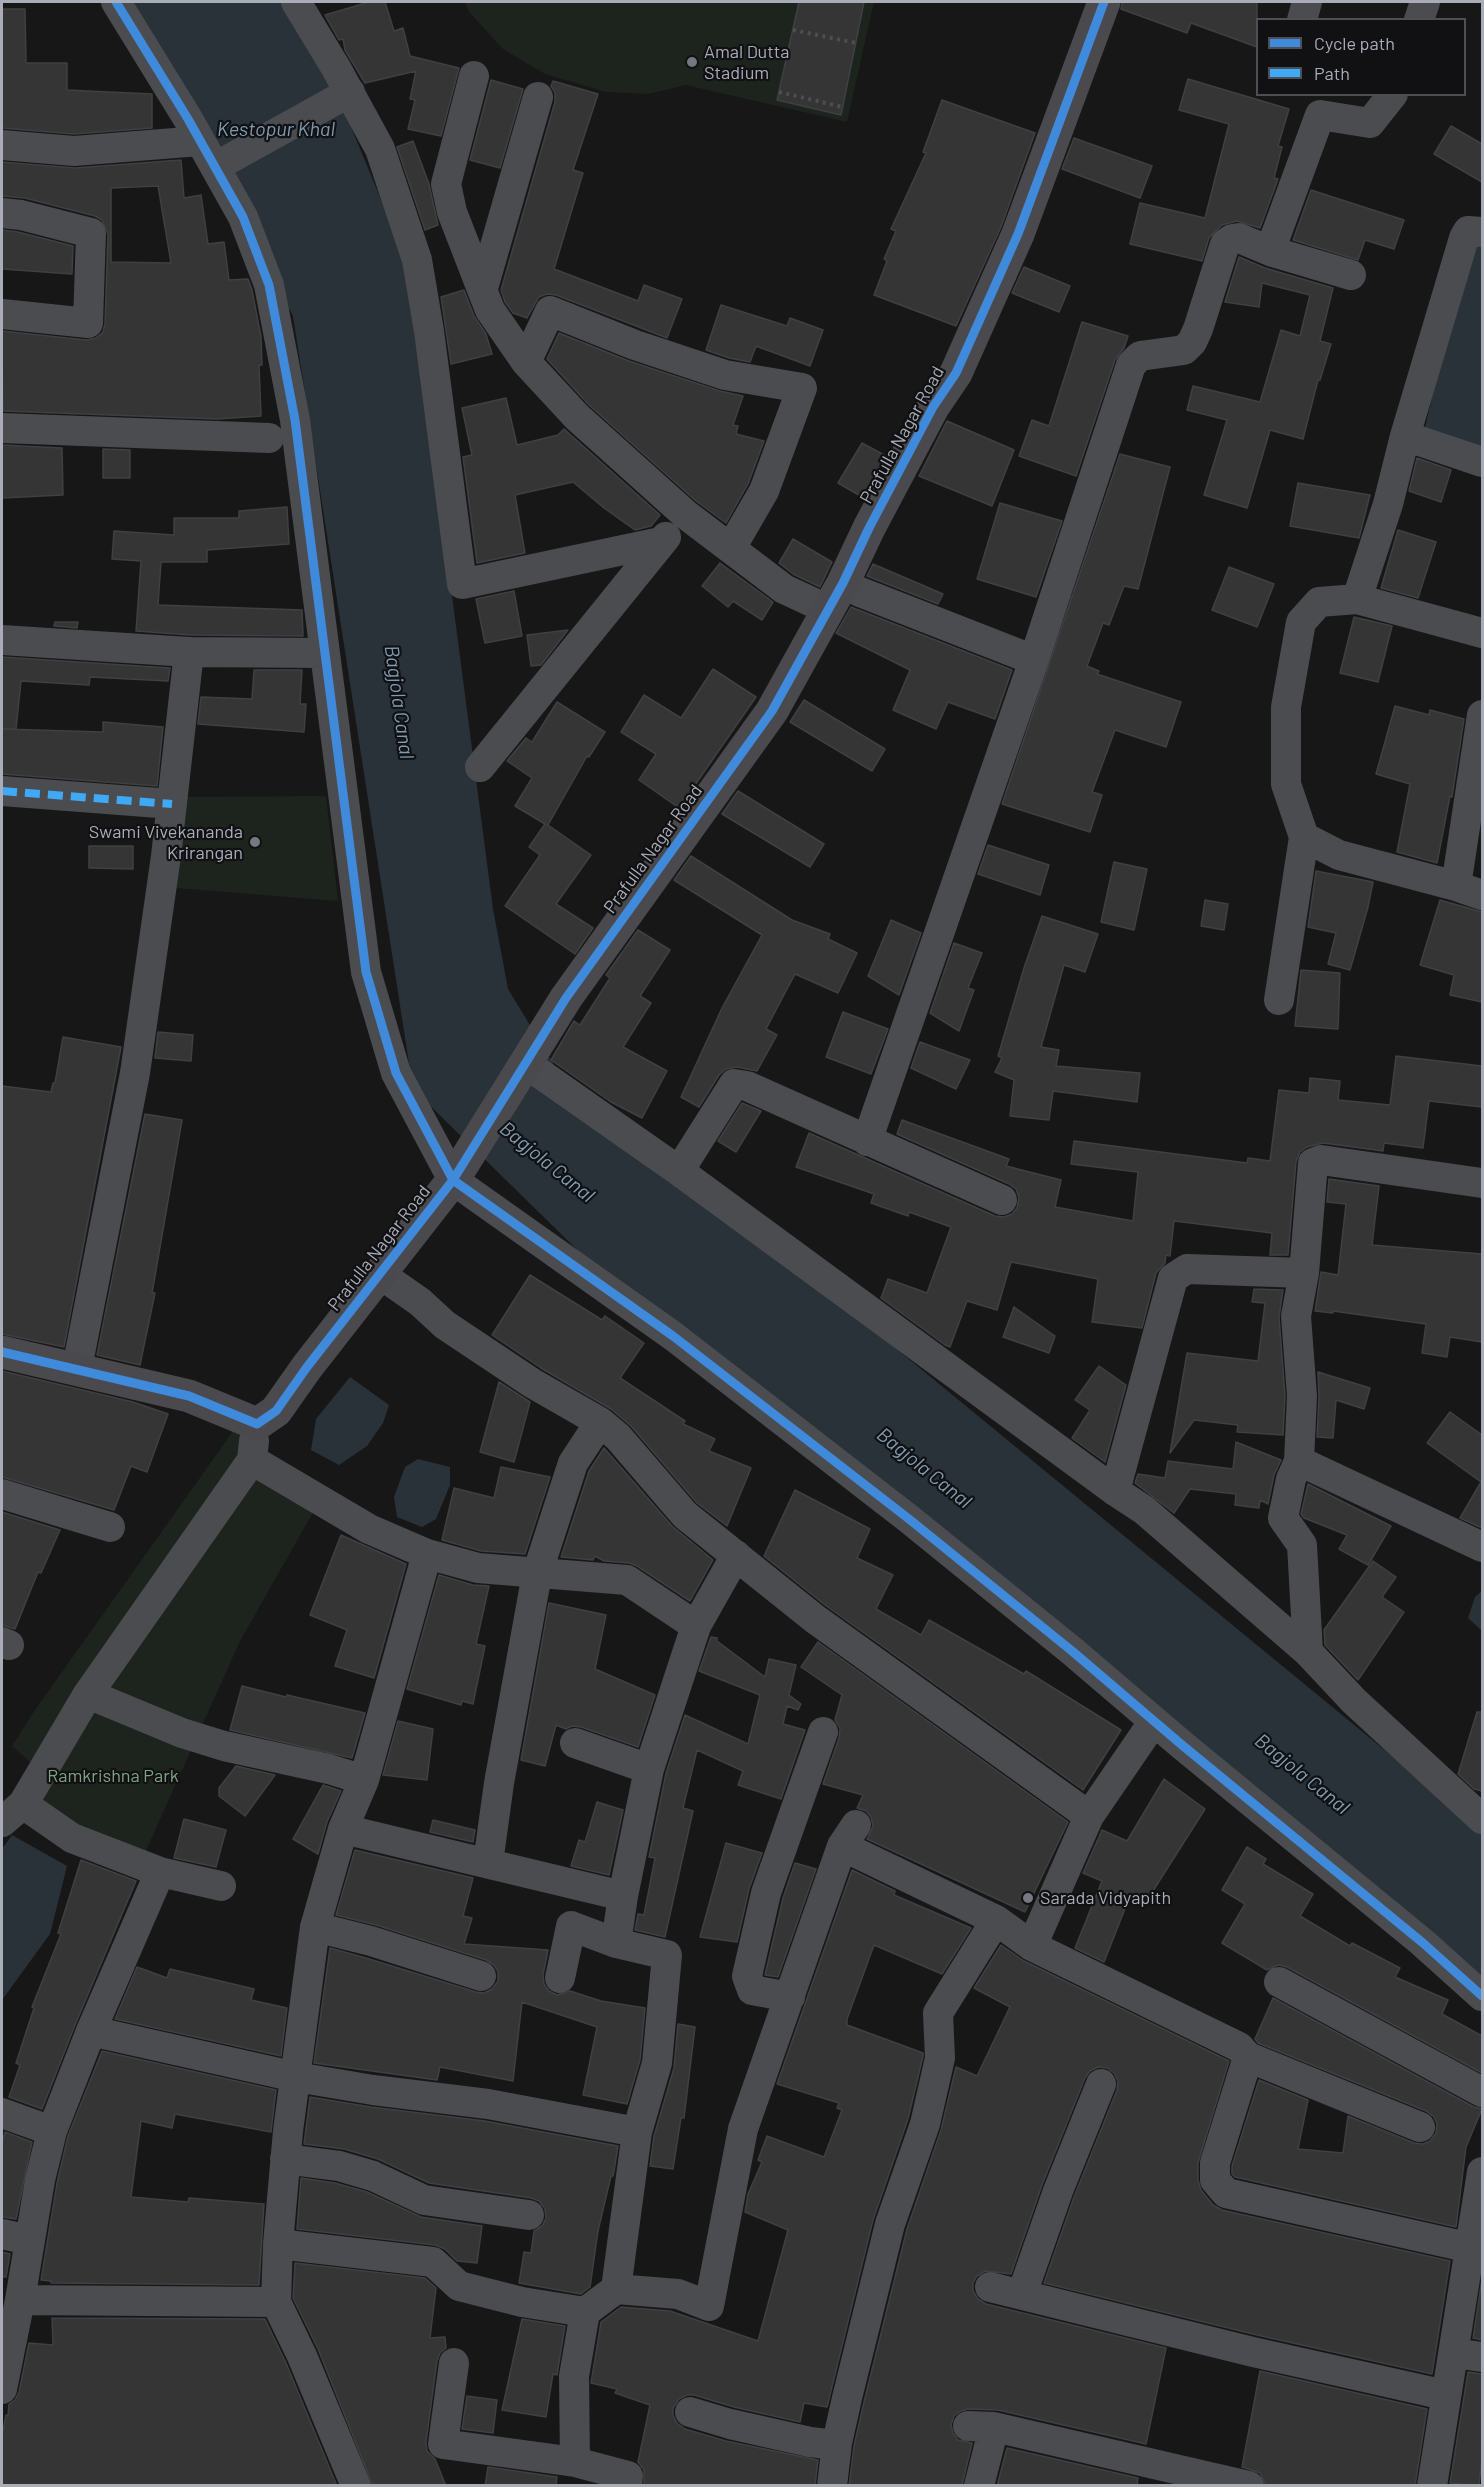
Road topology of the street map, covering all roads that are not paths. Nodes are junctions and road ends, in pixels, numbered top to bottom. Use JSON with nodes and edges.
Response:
{"nodes":[{"id":1,"x":116,"y":2,"type":"edge"},
{"id":2,"x":296,"y":2,"type":"edge"},
{"id":3,"x":1104,"y":2,"type":"edge"},
{"id":4,"x":1307,"y":2,"type":"edge"},
{"id":5,"x":1425,"y":2,"type":"edge"},
{"id":6,"x":1303,"y":18,"type":"edge"},
{"id":7,"x":1420,"y":18,"type":"edge"},
{"id":8,"x":474,"y":76,"type":"dead end"},
{"id":9,"x":350,"y":92,"type":"junction"},
{"id":10,"x":1391,"y":96,"type":"edge"},
{"id":11,"x":538,"y":97,"type":"dead end"},
{"id":12,"x":1313,"y":105,"type":"edge"},
{"id":13,"x":200,"y":141,"type":"junction"},
{"id":14,"x":2,"y":145,"type":"edge"},
{"id":15,"x":215,"y":167,"type":"junction"},
{"id":16,"x":2,"y":213,"type":"edge"},
{"id":17,"x":1482,"y":231,"type":"edge"},
{"id":18,"x":1270,"y":251,"type":"junction"},
{"id":19,"x":1351,"y":275,"type":"dead end"},
{"id":20,"x":483,"y":288,"type":"junction"},
{"id":21,"x":2,"y":314,"type":"edge"},
{"id":22,"x":526,"y":362,"type":"junction"},
{"id":23,"x":2,"y":428,"type":"edge"},
{"id":24,"x":1405,"y":436,"type":"junction"},
{"id":25,"x":269,"y":438,"type":"dead end"},
{"id":26,"x":1482,"y":462,"type":"edge"},
{"id":27,"x":685,"y":514,"type":"junction"},
{"id":28,"x":661,"y":542,"type":"junction"},
{"id":29,"x":731,"y":548,"type":"junction"},
{"id":30,"x":835,"y":596,"type":"junction"},
{"id":31,"x":1357,"y":599,"type":"junction"},
{"id":32,"x":1482,"y":633,"type":"edge"},
{"id":33,"x":2,"y":640,"type":"edge"},
{"id":34,"x":189,"y":652,"type":"junction"},
{"id":35,"x":324,"y":653,"type":"junction"},
{"id":36,"x":1034,"y":660,"type":"junction"},
{"id":37,"x":1482,"y":715,"type":"edge"},
{"id":38,"x":480,"y":767,"type":"dead end"},
{"id":39,"x":2,"y":791,"type":"edge"},
{"id":40,"x":172,"y":804,"type":"junction"},
{"id":41,"x":1304,"y":837,"type":"junction"},
{"id":42,"x":1469,"y":890,"type":"edge"},
{"id":43,"x":1279,"y":1000,"type":"dead end"},
{"id":44,"x":525,"y":1064,"type":"junction"},
{"id":45,"x":867,"y":1141,"type":"junction"},
{"id":46,"x":679,"y":1171,"type":"junction"},
{"id":47,"x":453,"y":1180,"type":"junction"},
{"id":48,"x":1482,"y":1183,"type":"edge"},
{"id":49,"x":1002,"y":1200,"type":"dead end"},
{"id":50,"x":1304,"y":1273,"type":"junction"},
{"id":51,"x":380,"y":1274,"type":"junction"},
{"id":52,"x":2,"y":1352,"type":"edge"},
{"id":53,"x":77,"y":1368,"type":"junction"},
{"id":54,"x":600,"y":1422,"type":"junction"},
{"id":55,"x":256,"y":1424,"type":"junction"},
{"id":56,"x":252,"y":1460,"type":"junction"},
{"id":57,"x":1299,"y":1461,"type":"junction"},
{"id":58,"x":1115,"y":1491,"type":"junction"},
{"id":59,"x":2,"y":1494,"type":"edge"},
{"id":60,"x":110,"y":1527,"type":"dead end"},
{"id":61,"x":1482,"y":1547,"type":"edge"},
{"id":62,"x":427,"y":1554,"type":"junction"},
{"id":63,"x":736,"y":1555,"type":"junction"},
{"id":64,"x":537,"y":1574,"type":"junction"},
{"id":65,"x":696,"y":1626,"type":"junction"},
{"id":66,"x":1308,"y":1652,"type":"junction"},
{"id":67,"x":88,"y":1694,"type":"junction"},
{"id":68,"x":1154,"y":1721,"type":"junction"},
{"id":69,"x":823,"y":1732,"type":"dead end"},
{"id":70,"x":575,"y":1743,"type":"dead end"},
{"id":71,"x":649,"y":1769,"type":"junction"},
{"id":72,"x":364,"y":1780,"type":"junction"},
{"id":73,"x":12,"y":1813,"type":"edge"},
{"id":74,"x":1089,"y":1816,"type":"junction"},
{"id":75,"x":1482,"y":1819,"type":"edge"},
{"id":76,"x":343,"y":1829,"type":"junction"},
{"id":77,"x":488,"y":1863,"type":"junction"},
{"id":78,"x":160,"y":1872,"type":"junction"},
{"id":79,"x":221,"y":1886,"type":"dead end"},
{"id":80,"x":622,"y":1896,"type":"junction"},
{"id":81,"x":996,"y":1920,"type":"junction"},
{"id":82,"x":315,"y":1927,"type":"junction"},
{"id":83,"x":616,"y":1943,"type":"junction"},
{"id":84,"x":1032,"y":1946,"type":"junction"},
{"id":85,"x":481,"y":1976,"type":"dead end"},
{"id":86,"x":560,"y":1978,"type":"dead end"},
{"id":87,"x":1279,"y":1982,"type":"dead end"},
{"id":88,"x":1482,"y":1996,"type":"edge"},
{"id":89,"x":790,"y":1997,"type":"junction"},
{"id":90,"x":91,"y":2031,"type":"junction"},
{"id":91,"x":1248,"y":2057,"type":"junction"},
{"id":92,"x":296,"y":2077,"type":"junction"},
{"id":93,"x":1101,"y":2084,"type":"dead end"},
{"id":94,"x":1482,"y":2092,"type":"edge"},
{"id":95,"x":2,"y":2113,"type":"edge"},
{"id":96,"x":1420,"y":2127,"type":"dead end"},
{"id":97,"x":52,"y":2131,"type":"junction"},
{"id":98,"x":637,"y":2132,"type":"junction"},
{"id":99,"x":285,"y":2159,"type":"junction"},
{"id":100,"x":1482,"y":2172,"type":"edge"},
{"id":101,"x":529,"y":2215,"type":"dead end"},
{"id":102,"x":15,"y":2237,"type":"edge"},
{"id":103,"x":278,"y":2244,"type":"junction"},
{"id":104,"x":1471,"y":2248,"type":"junction"},
{"id":105,"x":990,"y":2287,"type":"dead end"},
{"id":106,"x":1473,"y":2288,"type":"edge"},
{"id":107,"x":615,"y":2289,"type":"junction"},
{"id":108,"x":1022,"y":2294,"type":"junction"},
{"id":109,"x":20,"y":2300,"type":"junction"},
{"id":110,"x":276,"y":2301,"type":"junction"},
{"id":111,"x":585,"y":2312,"type":"junction"},
{"id":112,"x":1468,"y":2355,"type":"edge"},
{"id":113,"x":454,"y":2363,"type":"dead end"},
{"id":114,"x":2,"y":2389,"type":"edge"},
{"id":115,"x":1445,"y":2395,"type":"junction"},
{"id":116,"x":690,"y":2412,"type":"dead end"},
{"id":117,"x":837,"y":2442,"type":"junction"},
{"id":118,"x":575,"y":2463,"type":"junction"},
{"id":119,"x":1440,"y":2484,"type":"edge"},
{"id":120,"x":356,"y":2486,"type":"edge"},
{"id":121,"x":627,"y":2486,"type":"edge"},
{"id":122,"x":832,"y":2486,"type":"edge"},
{"id":123,"x":979,"y":2486,"type":"edge"},
{"id":124,"x":1249,"y":2486,"type":"edge"}],
"edges":[{"from":1,"to":13,"type":"street"},
{"from":2,"to":9,"type":"street"},
{"from":3,"to":30,"type":"street","name":"Prafulla Nagar Road"},
{"from":4,"to":6,"type":"street"},
{"from":5,"to":7,"type":"street"},
{"from":8,"to":20,"type":"street"},
{"from":9,"to":15,"type":"street"},
{"from":9,"to":28,"type":"street"},
{"from":10,"to":12,"type":"street"},
{"from":11,"to":20,"type":"street"},
{"from":12,"to":18,"type":"street"},
{"from":13,"to":14,"type":"street"},
{"from":13,"to":15,"type":"street"},
{"from":15,"to":35,"type":"street"},
{"from":16,"to":21,"type":"street"},
{"from":17,"to":24,"type":"street"},
{"from":18,"to":19,"type":"street"},
{"from":18,"to":36,"type":"street"},
{"from":20,"to":22,"type":"street"},
{"from":22,"to":27,"type":"street"},
{"from":22,"to":29,"type":"street"},
{"from":23,"to":25,"type":"street"},
{"from":24,"to":26,"type":"street"},
{"from":24,"to":31,"type":"street"},
{"from":27,"to":28,"type":"street"},
{"from":27,"to":29,"type":"street"},
{"from":28,"to":38,"type":"street"},
{"from":29,"to":30,"type":"street"},
{"from":30,"to":36,"type":"street"},
{"from":30,"to":44,"type":"street","name":"Prafulla Nagar Road"},
{"from":31,"to":32,"type":"street"},
{"from":31,"to":41,"type":"street"},
{"from":33,"to":34,"type":"street"},
{"from":34,"to":35,"type":"street"},
{"from":34,"to":40,"type":"street"},
{"from":35,"to":47,"type":"street"},
{"from":36,"to":45,"type":"street"},
{"from":37,"to":42,"type":"street"},
{"from":39,"to":40,"type":"street"},
{"from":40,"to":53,"type":"street"},
{"from":41,"to":42,"type":"street"},
{"from":41,"to":43,"type":"street"},
{"from":44,"to":46,"type":"street"},
{"from":44,"to":47,"type":"street","name":"Prafulla Nagar Road"},
{"from":45,"to":46,"type":"street"},
{"from":45,"to":49,"type":"street"},
{"from":46,"to":58,"type":"street"},
{"from":47,"to":51,"type":"street","name":"Prafulla Nagar Road"},
{"from":47,"to":68,"type":"street"},
{"from":48,"to":50,"type":"street"},
{"from":50,"to":57,"type":"street"},
{"from":50,"to":58,"type":"street"},
{"from":51,"to":54,"type":"street"},
{"from":51,"to":55,"type":"street","name":"Prafulla Nagar Road"},
{"from":52,"to":53,"type":"street"},
{"from":53,"to":55,"type":"street"},
{"from":54,"to":63,"type":"street"},
{"from":54,"to":64,"type":"street"},
{"from":55,"to":56,"type":"street"},
{"from":56,"to":62,"type":"street"},
{"from":56,"to":67,"type":"street"},
{"from":57,"to":61,"type":"street"},
{"from":57,"to":66,"type":"street"},
{"from":58,"to":66,"type":"street"},
{"from":59,"to":60,"type":"street"},
{"from":62,"to":64,"type":"street"},
{"from":62,"to":72,"type":"street"},
{"from":63,"to":65,"type":"street"},
{"from":63,"to":74,"type":"street"},
{"from":64,"to":65,"type":"street"},
{"from":64,"to":77,"type":"street"},
{"from":65,"to":71,"type":"street"},
{"from":66,"to":75,"type":"street"},
{"from":67,"to":72,"type":"street"},
{"from":67,"to":73,"type":"street"},
{"from":68,"to":74,"type":"street"},
{"from":68,"to":88,"type":"street"},
{"from":69,"to":89,"type":"street"},
{"from":70,"to":71,"type":"street"},
{"from":71,"to":80,"type":"street"},
{"from":72,"to":76,"type":"street"},
{"from":73,"to":78,"type":"street"},
{"from":74,"to":84,"type":"street"},
{"from":76,"to":77,"type":"street"},
{"from":76,"to":82,"type":"street"},
{"from":77,"to":80,"type":"street"},
{"from":78,"to":79,"type":"street"},
{"from":78,"to":90,"type":"street"},
{"from":80,"to":83,"type":"street"},
{"from":81,"to":84,"type":"street"},
{"from":81,"to":89,"type":"street"},
{"from":81,"to":117,"type":"street"},
{"from":82,"to":85,"type":"street"},
{"from":82,"to":92,"type":"street"},
{"from":83,"to":86,"type":"street"},
{"from":83,"to":98,"type":"street"},
{"from":84,"to":91,"type":"street"},
{"from":87,"to":94,"type":"street"},
{"from":89,"to":107,"type":"street"},
{"from":90,"to":92,"type":"street"},
{"from":90,"to":97,"type":"street"},
{"from":91,"to":96,"type":"street"},
{"from":91,"to":104,"type":"street"},
{"from":92,"to":98,"type":"street"},
{"from":92,"to":99,"type":"street"},
{"from":93,"to":108,"type":"street"},
{"from":95,"to":97,"type":"street"},
{"from":97,"to":102,"type":"street"},
{"from":98,"to":107,"type":"street"},
{"from":99,"to":101,"type":"street"},
{"from":99,"to":103,"type":"street"},
{"from":100,"to":104,"type":"street"},
{"from":102,"to":109,"type":"street"},
{"from":103,"to":110,"type":"street"},
{"from":103,"to":111,"type":"street"},
{"from":104,"to":106,"type":"street"},
{"from":105,"to":108,"type":"street"},
{"from":106,"to":112,"type":"street"},
{"from":107,"to":111,"type":"street"},
{"from":108,"to":115,"type":"street"},
{"from":109,"to":110,"type":"street"},
{"from":109,"to":114,"type":"street"},
{"from":110,"to":120,"type":"street"},
{"from":111,"to":118,"type":"street"},
{"from":112,"to":115,"type":"street"},
{"from":113,"to":118,"type":"street"},
{"from":115,"to":119,"type":"street"},
{"from":116,"to":117,"type":"street"},
{"from":117,"to":122,"type":"street"},
{"from":118,"to":121,"type":"street"},
{"from":123,"to":124,"type":"street"}]}
